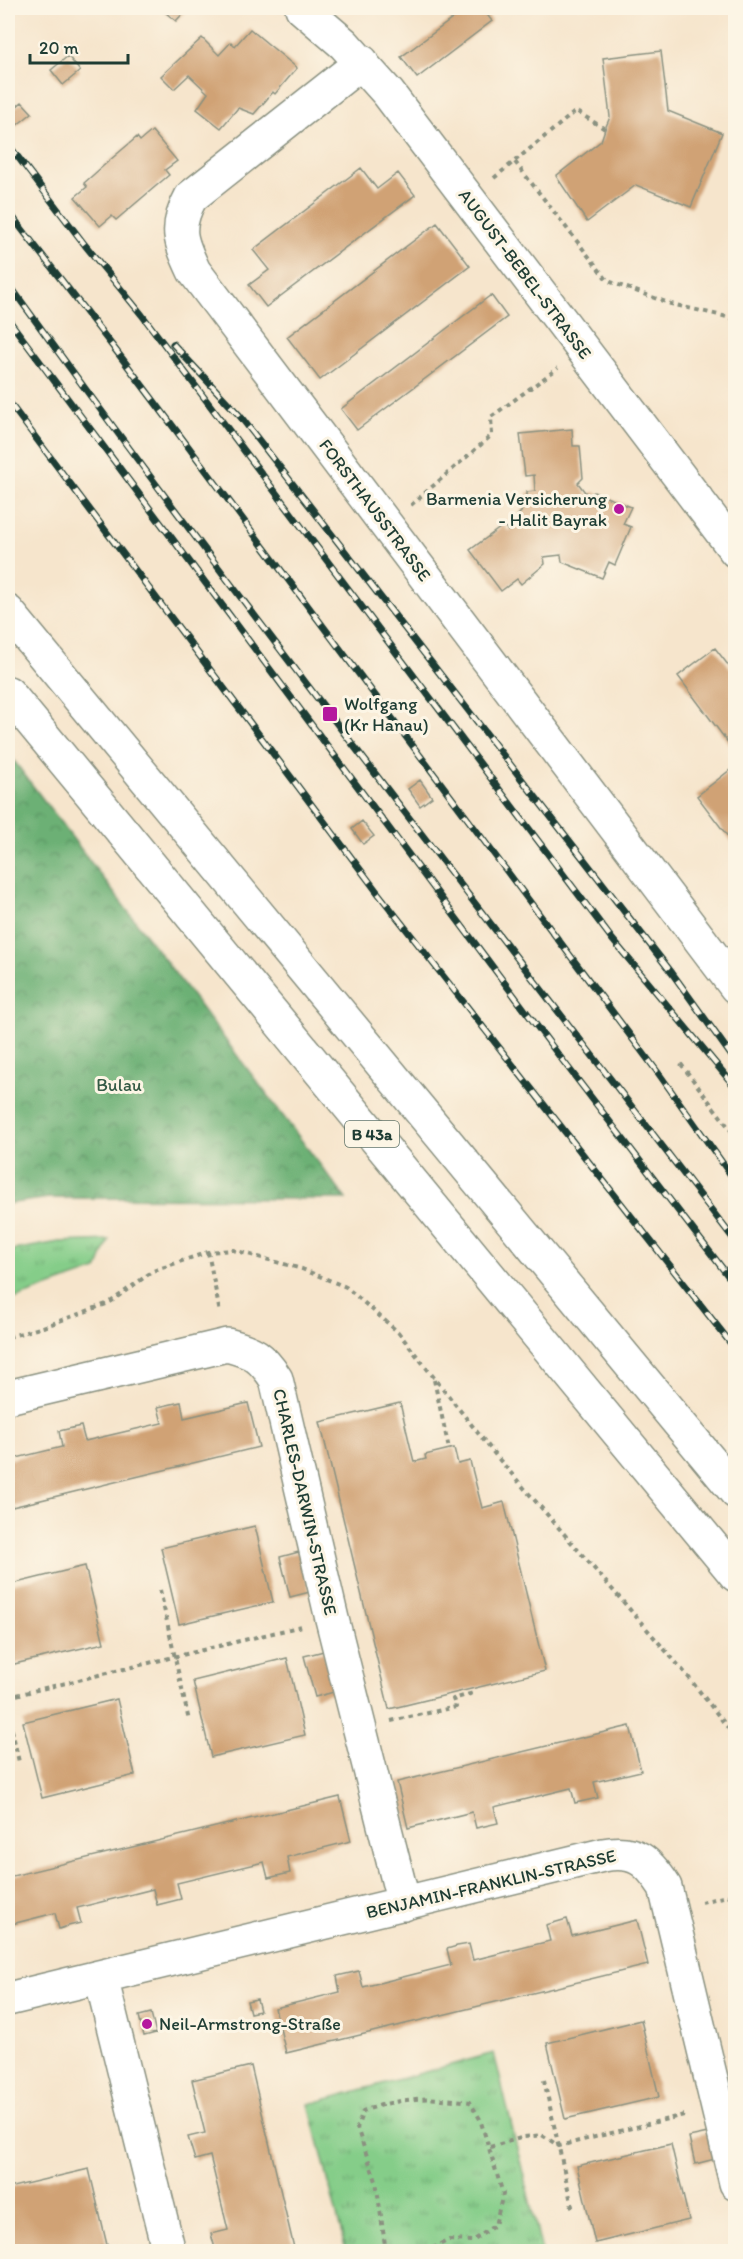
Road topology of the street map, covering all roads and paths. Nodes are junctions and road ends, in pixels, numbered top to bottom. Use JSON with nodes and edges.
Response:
{"nodes":[{"id":1,"x":302,"y":8,"type":"edge"},
{"id":2,"x":362,"y":62,"type":"junction"},
{"id":3,"x":605,"y":129,"type":"dead end"},
{"id":4,"x":515,"y":162,"type":"junction"},
{"id":5,"x":468,"y":199,"type":"junction"},
{"id":6,"x":735,"y":319,"type":"edge"},
{"id":7,"x":582,"y":349,"type":"junction"},
{"id":8,"x":387,"y":526,"type":"junction"},
{"id":9,"x":735,"y":551,"type":"edge"},
{"id":10,"x":8,"y":612,"type":"edge"},
{"id":11,"x":8,"y":693,"type":"edge"},
{"id":12,"x":735,"y":987,"type":"edge"},
{"id":13,"x":681,"y":1064,"type":"dead end"},
{"id":14,"x":735,"y":1137,"type":"edge"},
{"id":15,"x":208,"y":1252,"type":"junction"},
{"id":16,"x":8,"y":1336,"type":"edge"},
{"id":17,"x":227,"y":1345,"type":"junction"},
{"id":18,"x":434,"y":1377,"type":"junction"},
{"id":19,"x":8,"y":1397,"type":"edge"},
{"id":20,"x":449,"y":1449,"type":"dead end"},
{"id":21,"x":735,"y":1492,"type":"edge"},
{"id":22,"x":735,"y":1575,"type":"edge"},
{"id":23,"x":160,"y":1590,"type":"dead end"},
{"id":24,"x":332,"y":1619,"type":"junction"},
{"id":25,"x":175,"y":1656,"type":"junction"},
{"id":26,"x":468,"y":1690,"type":"dead end"},
{"id":27,"x":8,"y":1697,"type":"edge"},
{"id":28,"x":8,"y":1712,"type":"edge"},
{"id":29,"x":189,"y":1721,"type":"dead end"},
{"id":30,"x":358,"y":1729,"type":"junction"},
{"id":31,"x":735,"y":1738,"type":"edge"},
{"id":32,"x":19,"y":1762,"type":"dead end"},
{"id":33,"x":404,"y":1904,"type":"junction"},
{"id":34,"x":101,"y":1977,"type":"junction"},
{"id":35,"x":8,"y":1999,"type":"edge"},
{"id":36,"x":544,"y":2080,"type":"dead end"},
{"id":37,"x":718,"y":2107,"type":"junction"},
{"id":38,"x":559,"y":2146,"type":"junction"},
{"id":39,"x":490,"y":2147,"type":"junction"},
{"id":40,"x":735,"y":2183,"type":"edge"},
{"id":41,"x":573,"y":2211,"type":"dead end"},
{"id":42,"x":169,"y":2252,"type":"edge"},
{"id":43,"x":386,"y":2252,"type":"edge"},
{"id":44,"x":425,"y":2252,"type":"edge"}],
"edges":[{"from":1,"to":2,"type":"main road","name":"AUGUST-BEBEL-STRASSE"},
{"from":2,"to":5,"type":"main road","name":"AUGUST-BEBEL-STRASSE"},
{"from":2,"to":8,"type":"main road","name":"FORSTHAUSSTRASSE"},
{"from":3,"to":4,"type":"path"},
{"from":4,"to":5,"type":"path"},
{"from":4,"to":6,"type":"path"},
{"from":5,"to":7,"type":"main road","name":"AUGUST-BEBEL-STRASSE"},
{"from":7,"to":8,"type":"path"},
{"from":7,"to":9,"type":"main road","name":"AUGUST-BEBEL-STRASSE"},
{"from":8,"to":12,"type":"main road","name":"FORSTHAUSSTRASSE"},
{"from":10,"to":21,"type":"main road","number":"B 43a"},
{"from":11,"to":22,"type":"main road","number":"B 43a"},
{"from":13,"to":14,"type":"path"},
{"from":15,"to":16,"type":"path"},
{"from":15,"to":17,"type":"path"},
{"from":15,"to":18,"type":"path"},
{"from":17,"to":19,"type":"main road"},
{"from":17,"to":24,"type":"main road","name":"CHARLES-DARWIN-STRASSE"},
{"from":18,"to":20,"type":"path"},
{"from":18,"to":31,"type":"path"},
{"from":23,"to":25,"type":"path"},
{"from":24,"to":25,"type":"path"},
{"from":24,"to":30,"type":"main road","name":"CHARLES-DARWIN-STRASSE"},
{"from":25,"to":27,"type":"path"},
{"from":25,"to":29,"type":"path"},
{"from":26,"to":30,"type":"path"},
{"from":28,"to":32,"type":"path"},
{"from":30,"to":33,"type":"main road","name":"CHARLES-DARWIN-STRASSE"},
{"from":33,"to":34,"type":"main road","name":"BENJAMIN-FRANKLIN-STRASSE"},
{"from":33,"to":37,"type":"main road","name":"BENJAMIN-FRANKLIN-STRASSE"},
{"from":34,"to":35,"type":"main road","name":"BENJAMIN-FRANKLIN-STRASSE"},
{"from":34,"to":42,"type":"main road"},
{"from":36,"to":38,"type":"path"},
{"from":37,"to":38,"type":"path"},
{"from":37,"to":40,"type":"main road","name":"BENJAMIN-FRANKLIN-STRASSE"},
{"from":38,"to":39,"type":"path"},
{"from":38,"to":41,"type":"path"},
{"from":39,"to":43,"type":"path"},
{"from":39,"to":44,"type":"path"}]}
